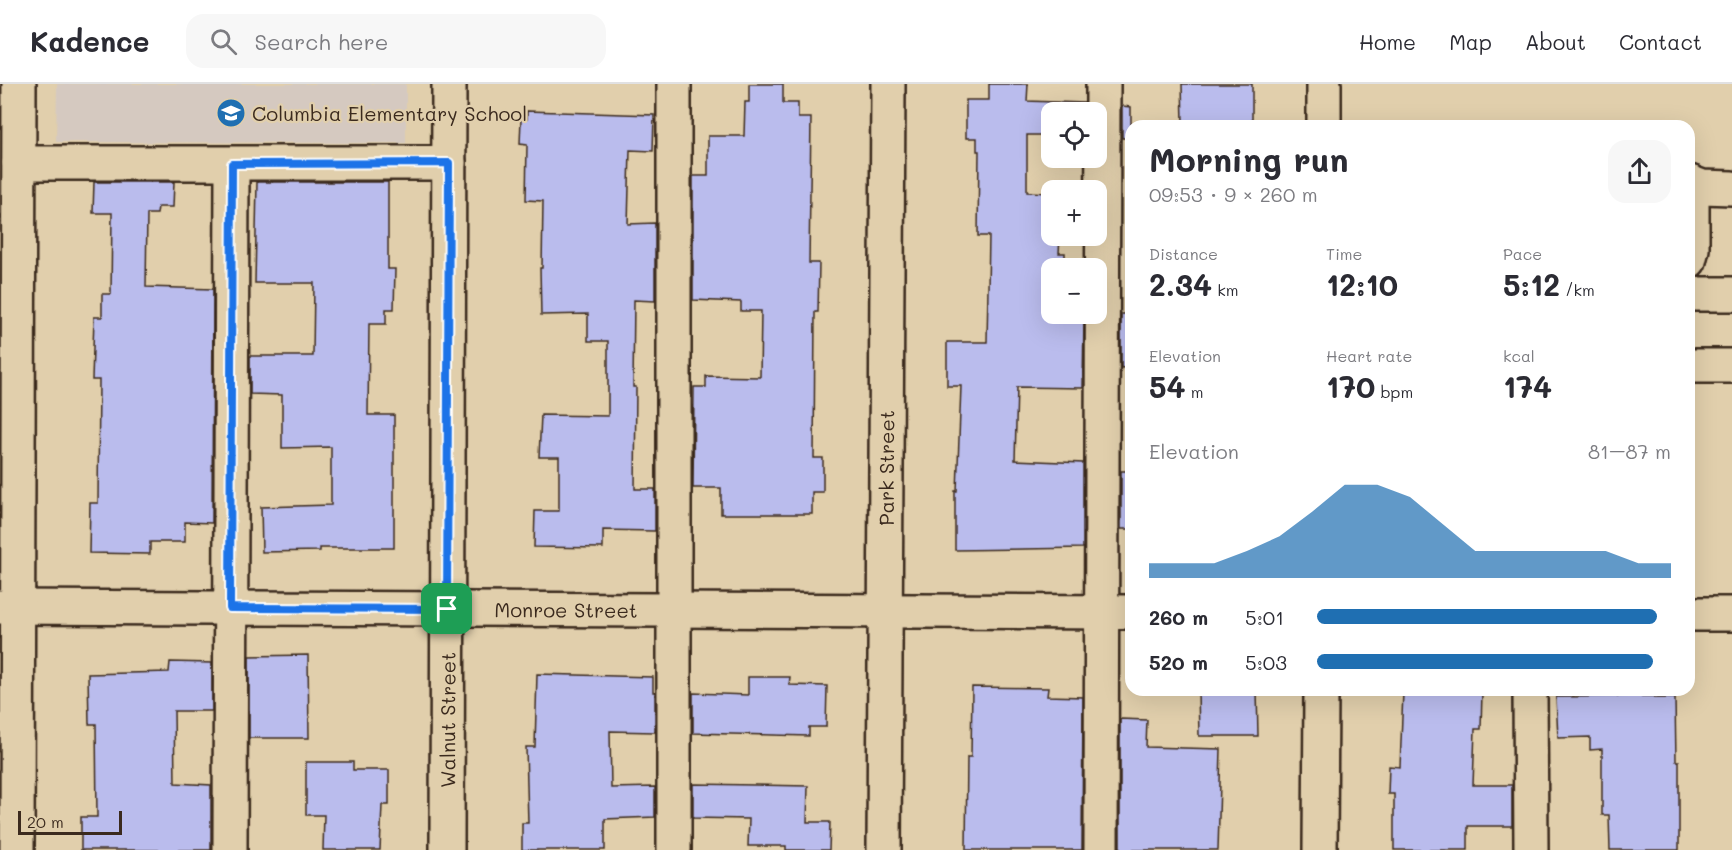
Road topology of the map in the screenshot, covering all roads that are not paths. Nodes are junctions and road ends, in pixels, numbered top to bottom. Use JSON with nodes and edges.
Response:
{"nodes":[{"id":1,"x":20,"y":84,"type":"edge"},
{"id":2,"x":449,"y":84,"type":"edge"},
{"id":3,"x":674,"y":84,"type":"edge"},
{"id":4,"x":888,"y":84,"type":"edge"},
{"id":5,"x":1103,"y":84,"type":"edge"},
{"id":6,"x":1324,"y":84,"type":"edge"},
{"id":7,"x":1324,"y":120,"type":"edge"},
{"id":8,"x":19,"y":163,"type":"junction"},
{"id":9,"x":449,"y":163,"type":"junction"},
{"id":10,"x":232,"y":164,"type":"junction"},
{"id":11,"x":1695,"y":185,"type":"edge"},
{"id":12,"x":1732,"y":188,"type":"edge"},
{"id":13,"x":1695,"y":294,"type":"edge"},
{"id":14,"x":1732,"y":294,"type":"edge"},
{"id":15,"x":1695,"y":366,"type":"edge"},
{"id":16,"x":1732,"y":366,"type":"edge"},
{"id":17,"x":9,"y":608,"type":"edge"},
{"id":18,"x":230,"y":608,"type":"junction"},
{"id":19,"x":447,"y":609,"type":"junction"},
{"id":20,"x":674,"y":610,"type":"junction"},
{"id":21,"x":885,"y":611,"type":"junction"},
{"id":22,"x":1116,"y":612,"type":"edge"},
{"id":23,"x":1695,"y":614,"type":"edge"},
{"id":24,"x":1732,"y":614,"type":"edge"},
{"id":25,"x":1321,"y":696,"type":"edge"},
{"id":26,"x":1530,"y":696,"type":"edge"},
{"id":27,"x":17,"y":850,"type":"edge"},
{"id":28,"x":230,"y":850,"type":"edge"},
{"id":29,"x":447,"y":850,"type":"edge"},
{"id":30,"x":674,"y":850,"type":"edge"},
{"id":31,"x":884,"y":850,"type":"edge"},
{"id":32,"x":1101,"y":850,"type":"edge"},
{"id":33,"x":1320,"y":850,"type":"edge"},
{"id":34,"x":1531,"y":850,"type":"edge"}],
"edges":[{"from":1,"to":8,"type":"street"},
{"from":2,"to":9,"type":"street","name":"Walnut Street"},
{"from":3,"to":20,"type":"street"},
{"from":4,"to":21,"type":"street","name":"Park Street"},
{"from":5,"to":22,"type":"street"},
{"from":6,"to":7,"type":"street"},
{"from":8,"to":10,"type":"street"},
{"from":8,"to":17,"type":"street"},
{"from":9,"to":10,"type":"street"},
{"from":9,"to":19,"type":"street","name":"Walnut Street"},
{"from":10,"to":18,"type":"street"},
{"from":11,"to":12,"type":"street"},
{"from":13,"to":14,"type":"street"},
{"from":15,"to":16,"type":"street"},
{"from":17,"to":18,"type":"street","name":"Monroe Street"},
{"from":17,"to":27,"type":"street"},
{"from":18,"to":19,"type":"street","name":"Monroe Street"},
{"from":18,"to":28,"type":"street"},
{"from":19,"to":20,"type":"street","name":"Monroe Street"},
{"from":19,"to":29,"type":"street","name":"Walnut Street"},
{"from":20,"to":21,"type":"street","name":"Monroe Street"},
{"from":20,"to":30,"type":"street"},
{"from":21,"to":22,"type":"street","name":"Monroe Street"},
{"from":21,"to":31,"type":"street","name":"Park Street"},
{"from":22,"to":32,"type":"street"},
{"from":23,"to":24,"type":"street"},
{"from":25,"to":33,"type":"street"},
{"from":26,"to":34,"type":"street"}]}
